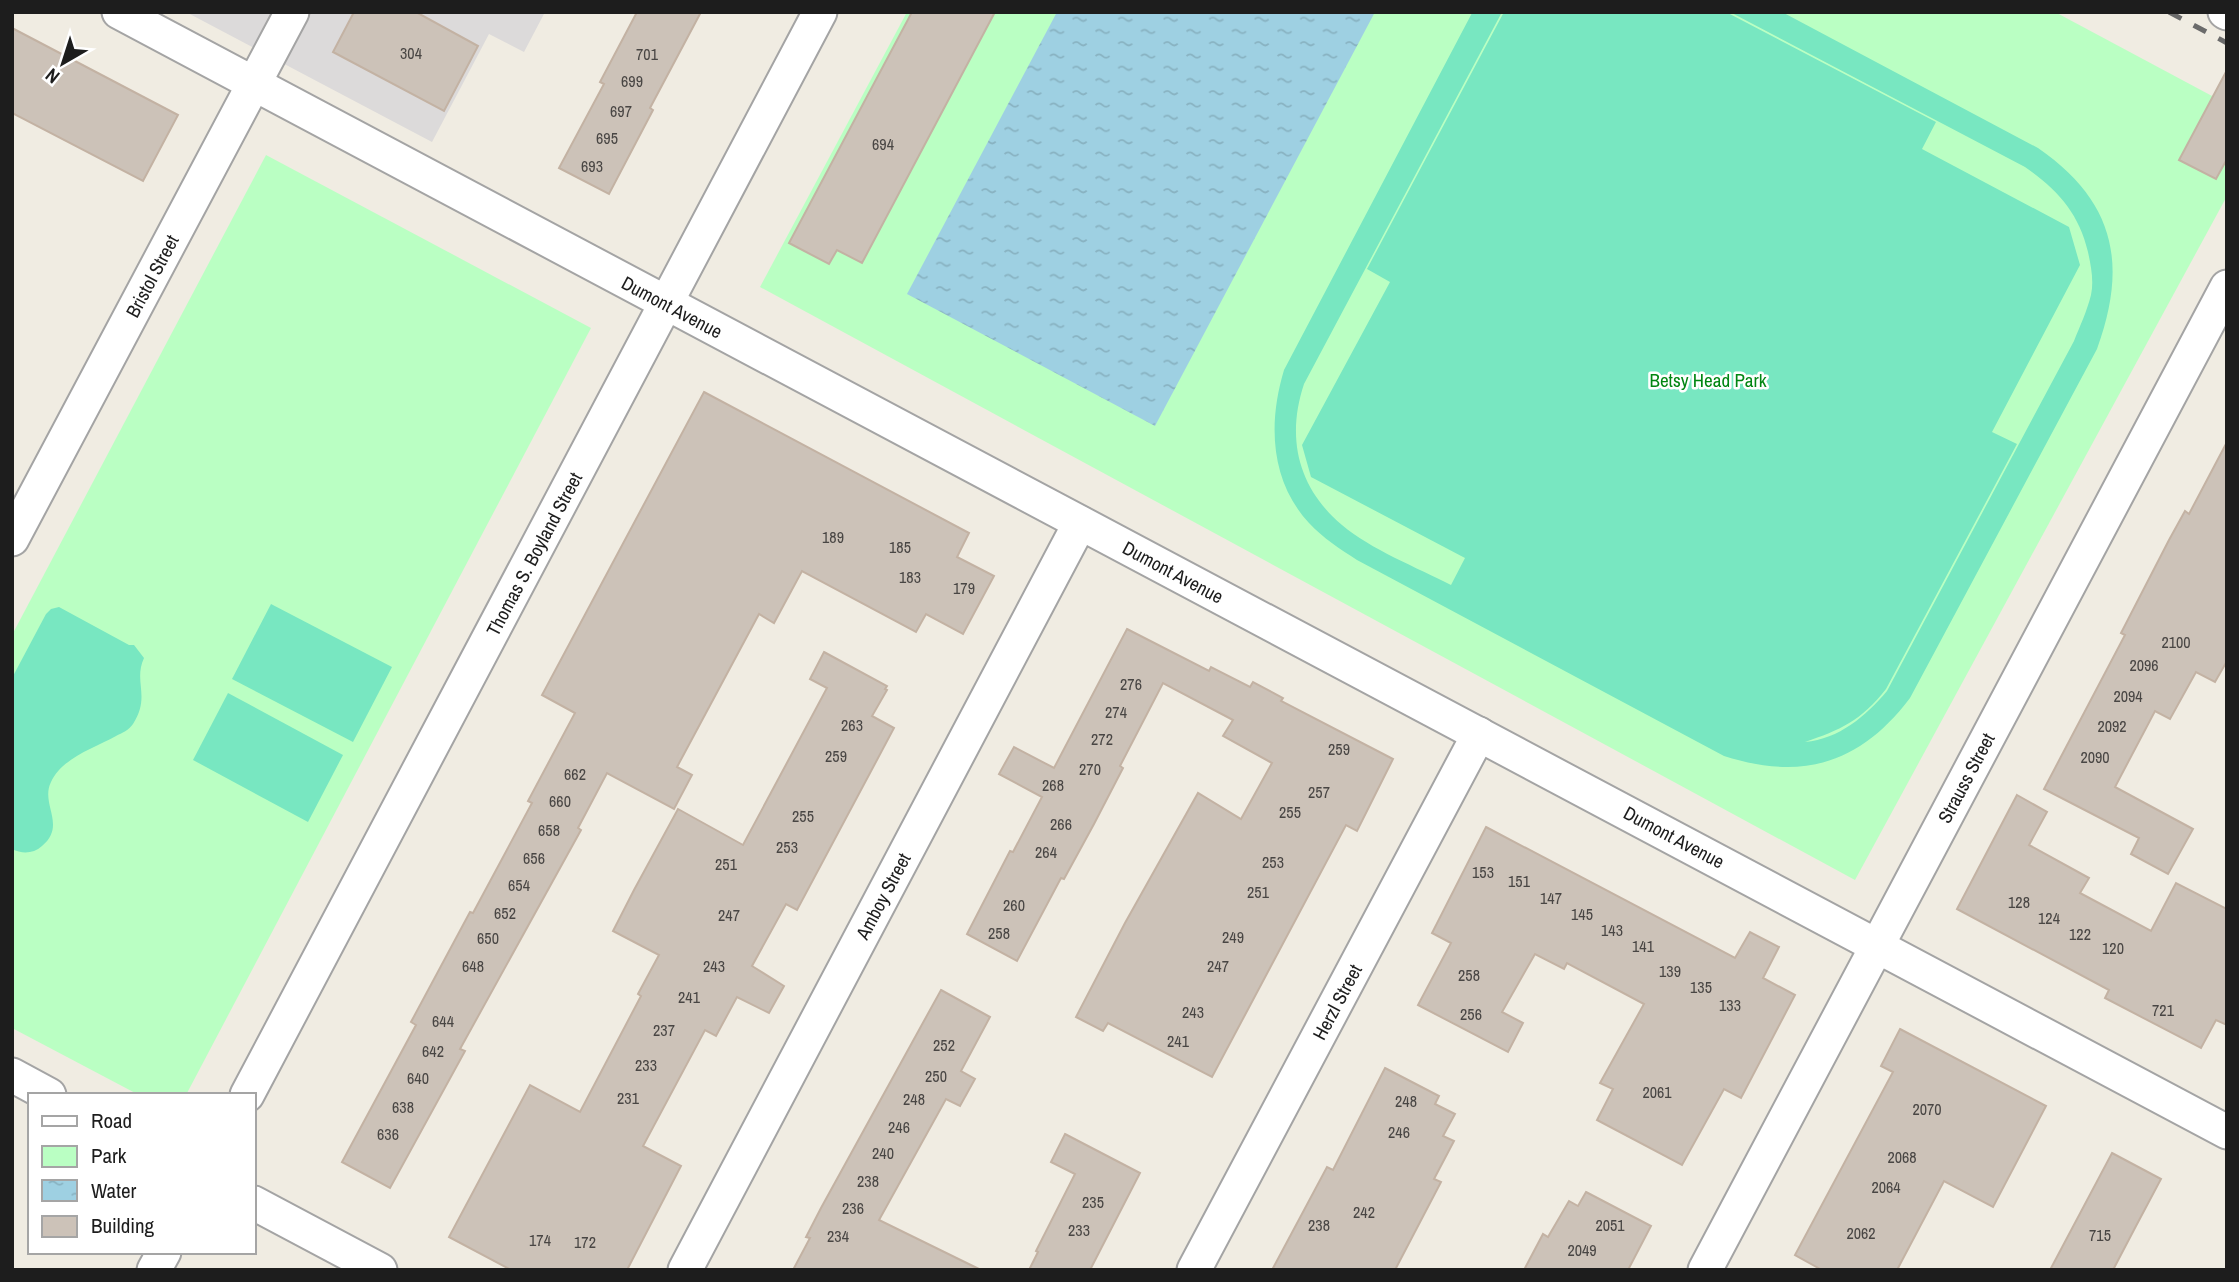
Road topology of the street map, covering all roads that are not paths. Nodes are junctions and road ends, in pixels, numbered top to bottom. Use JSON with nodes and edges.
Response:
{"nodes":[{"id":1,"x":118,"y":12,"type":"edge"},
{"id":2,"x":292,"y":12,"type":"edge"},
{"id":3,"x":820,"y":12,"type":"edge"},
{"id":4,"x":254,"y":84,"type":"junction"},
{"id":5,"x":2227,"y":287,"type":"edge"},
{"id":6,"x":667,"y":304,"type":"junction"},
{"id":7,"x":1080,"y":523,"type":"junction"},
{"id":8,"x":12,"y":539,"type":"edge"},
{"id":9,"x":1479,"y":734,"type":"junction"},
{"id":10,"x":1877,"y":945,"type":"junction"},
{"id":11,"x":12,"y":1075,"type":"edge"},
{"id":12,"x":45,"y":1093,"type":"edge"},
{"id":13,"x":248,"y":1093,"type":"edge"},
{"id":14,"x":2227,"y":1132,"type":"edge"},
{"id":15,"x":256,"y":1204,"type":"edge"},
{"id":16,"x":163,"y":1254,"type":"edge"},
{"id":17,"x":155,"y":1270,"type":"edge"},
{"id":18,"x":380,"y":1270,"type":"edge"},
{"id":19,"x":685,"y":1270,"type":"edge"},
{"id":20,"x":1194,"y":1270,"type":"edge"},
{"id":21,"x":1705,"y":1270,"type":"edge"}],
"edges":[{"from":1,"to":4,"type":"street","name":"Dumont Avenue"},
{"from":2,"to":4,"type":"street","name":"Bristol Street"},
{"from":3,"to":6,"type":"street","name":"Thomas S. Boyland Street"},
{"from":4,"to":6,"type":"street","name":"Dumont Avenue"},
{"from":4,"to":8,"type":"street","name":"Bristol Street"},
{"from":5,"to":10,"type":"street","name":"Strauss Street"},
{"from":6,"to":7,"type":"street","name":"Dumont Avenue"},
{"from":6,"to":13,"type":"street","name":"Thomas S. Boyland Street"},
{"from":7,"to":9,"type":"street","name":"Dumont Avenue"},
{"from":7,"to":19,"type":"street","name":"Amboy Street"},
{"from":9,"to":10,"type":"street","name":"Dumont Avenue"},
{"from":9,"to":20,"type":"street","name":"Herzl Street"},
{"from":10,"to":14,"type":"street","name":"Dumont Avenue"},
{"from":10,"to":21,"type":"street","name":"Strauss Street"},
{"from":11,"to":12,"type":"street"},
{"from":15,"to":18,"type":"street"},
{"from":16,"to":17,"type":"street"}]}
